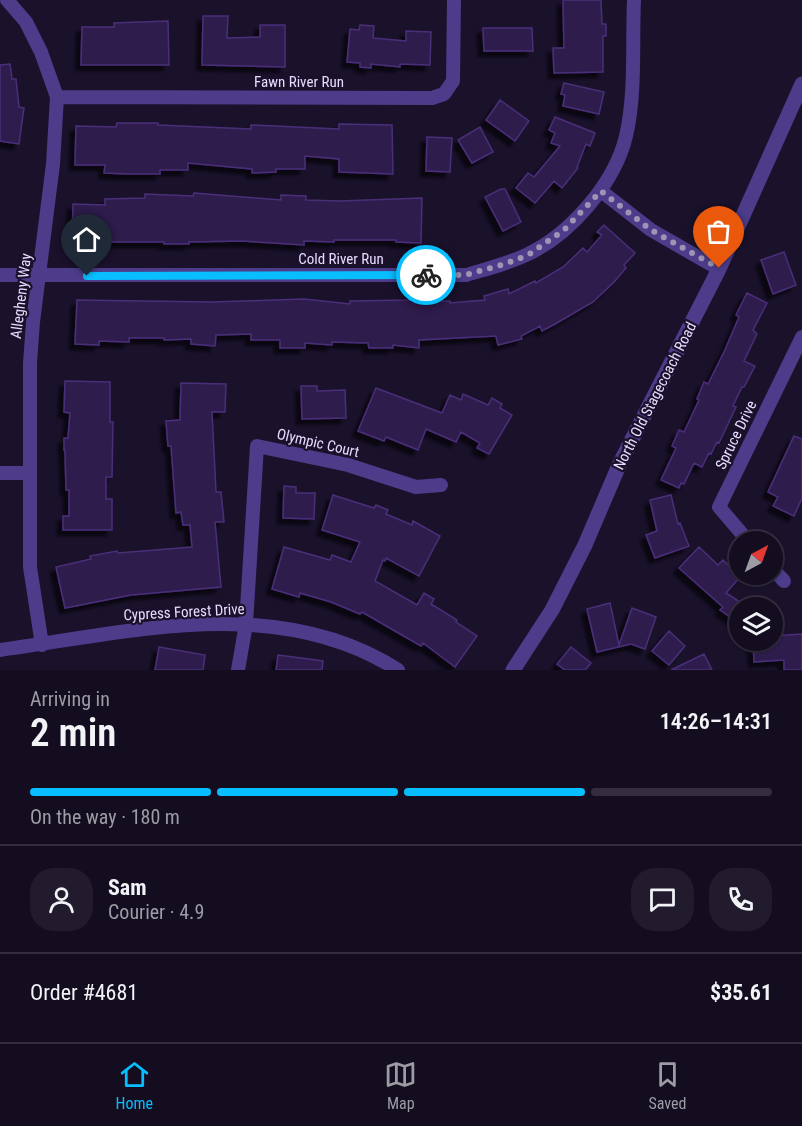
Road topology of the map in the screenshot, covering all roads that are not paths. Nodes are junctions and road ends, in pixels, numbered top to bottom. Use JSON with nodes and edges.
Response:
{"nodes":[{"id":1,"x":6,"y":0,"type":"edge"},
{"id":2,"x":454,"y":0,"type":"edge"},
{"id":3,"x":634,"y":0,"type":"edge"},
{"id":4,"x":802,"y":84,"type":"edge"},
{"id":5,"x":57,"y":97,"type":"junction"},
{"id":6,"x":601,"y":191,"type":"junction"},
{"id":7,"x":719,"y":268,"type":"junction"},
{"id":8,"x":0,"y":275,"type":"edge"},
{"id":9,"x":39,"y":276,"type":"junction"},
{"id":10,"x":802,"y":337,"type":"edge"},
{"id":11,"x":0,"y":473,"type":"edge"},
{"id":12,"x":30,"y":473,"type":"junction"},
{"id":13,"x":441,"y":485,"type":"dead end"},
{"id":14,"x":740,"y":531,"type":"edge"},
{"id":15,"x":246,"y":624,"type":"junction"},
{"id":16,"x":42,"y":645,"type":"junction"},
{"id":17,"x":0,"y":650,"type":"edge"},
{"id":18,"x":238,"y":670,"type":"edge"},
{"id":19,"x":398,"y":670,"type":"edge"},
{"id":20,"x":513,"y":670,"type":"edge"}],
"edges":[{"from":1,"to":5,"type":"street","name":"Allegheny Way"},
{"from":2,"to":5,"type":"street","name":"Fawn River Run"},
{"from":3,"to":6,"type":"street","name":"Cold River Run"},
{"from":4,"to":7,"type":"street","name":"North Old Stagecoach Road"},
{"from":5,"to":9,"type":"street","name":"Allegheny Way"},
{"from":6,"to":7,"type":"street"},
{"from":6,"to":9,"type":"street","name":"Cold River Run"},
{"from":7,"to":20,"type":"street","name":"North Old Stagecoach Road"},
{"from":8,"to":9,"type":"street","name":"Cold River Run"},
{"from":9,"to":12,"type":"street","name":"Allegheny Way"},
{"from":10,"to":14,"type":"street","name":"Spruce Drive"},
{"from":11,"to":12,"type":"street"},
{"from":12,"to":16,"type":"street","name":"Allegheny Way"},
{"from":13,"to":15,"type":"street","name":"Olympic Court"},
{"from":15,"to":16,"type":"street","name":"Cypress Forest Drive"},
{"from":15,"to":18,"type":"street"},
{"from":15,"to":19,"type":"street","name":"Cypress Forest Drive"},
{"from":16,"to":17,"type":"street","name":"Cypress Forest Drive"}]}
